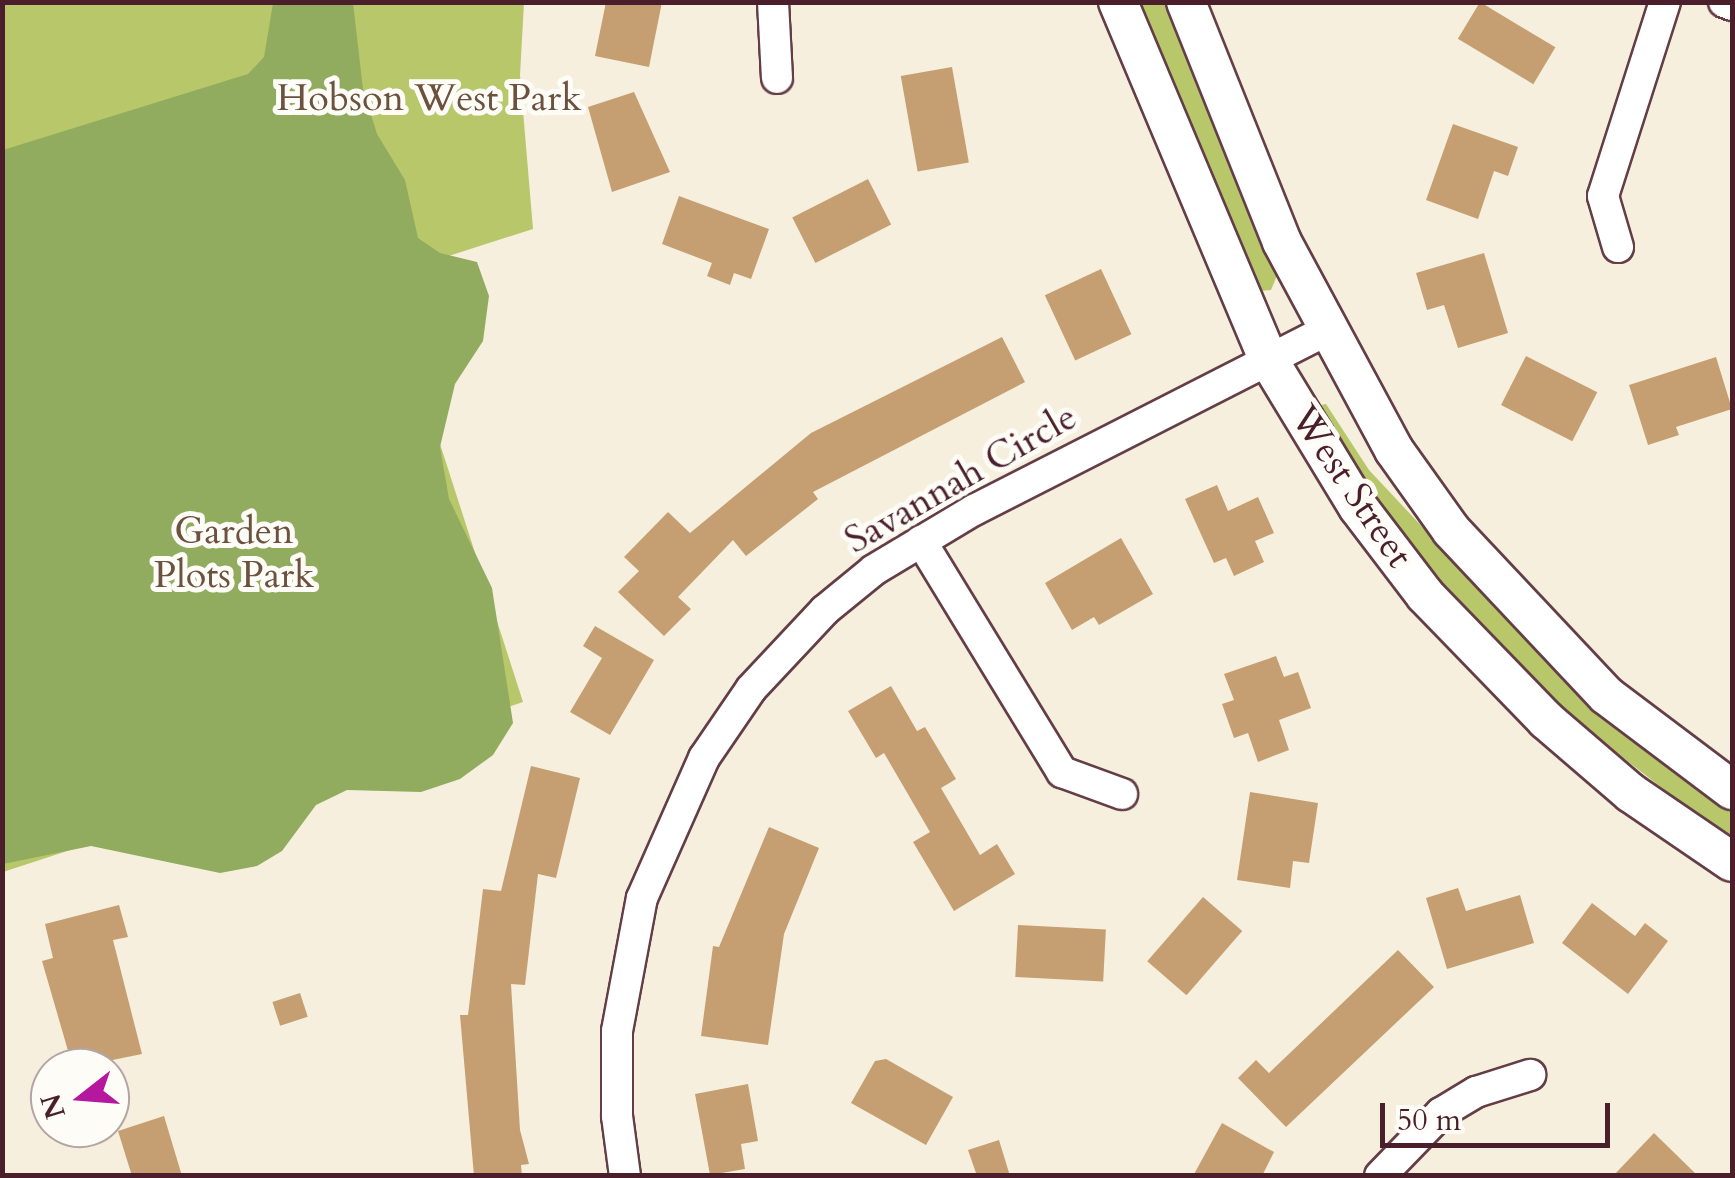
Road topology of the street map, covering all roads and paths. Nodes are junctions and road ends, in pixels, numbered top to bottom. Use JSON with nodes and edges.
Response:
{"nodes":[{"id":1,"x":773,"y":2,"type":"edge"},
{"id":2,"x":1118,"y":2,"type":"edge"},
{"id":3,"x":1186,"y":2,"type":"edge"},
{"id":4,"x":1664,"y":2,"type":"edge"},
{"id":5,"x":1724,"y":2,"type":"edge"},
{"id":6,"x":1732,"y":5,"type":"edge"},
{"id":7,"x":776,"y":78,"type":"dead end"},
{"id":8,"x":1618,"y":247,"type":"dead end"},
{"id":9,"x":1325,"y":331,"type":"junction"},
{"id":10,"x":1268,"y":360,"type":"junction"},
{"id":11,"x":921,"y":541,"type":"junction"},
{"id":12,"x":1732,"y":790,"type":"edge"},
{"id":13,"x":1122,"y":794,"type":"dead end"},
{"id":14,"x":1732,"y":862,"type":"edge"},
{"id":15,"x":1530,"y":1076,"type":"dead end"},
{"id":16,"x":624,"y":1176,"type":"edge"},
{"id":17,"x":1380,"y":1176,"type":"edge"}],
"edges":[{"from":1,"to":7,"type":"street"},
{"from":2,"to":10,"type":"street","name":"West Street"},
{"from":3,"to":9,"type":"street","name":"West Street"},
{"from":4,"to":8,"type":"street"},
{"from":5,"to":6,"type":"street"},
{"from":9,"to":10,"type":"street","name":"Savannah Circle"},
{"from":9,"to":12,"type":"street","name":"West Street"},
{"from":10,"to":11,"type":"street","name":"Savannah Circle"},
{"from":10,"to":14,"type":"street","name":"West Street"},
{"from":11,"to":13,"type":"street"},
{"from":11,"to":16,"type":"street","name":"Savannah Circle"},
{"from":15,"to":17,"type":"street"}]}
